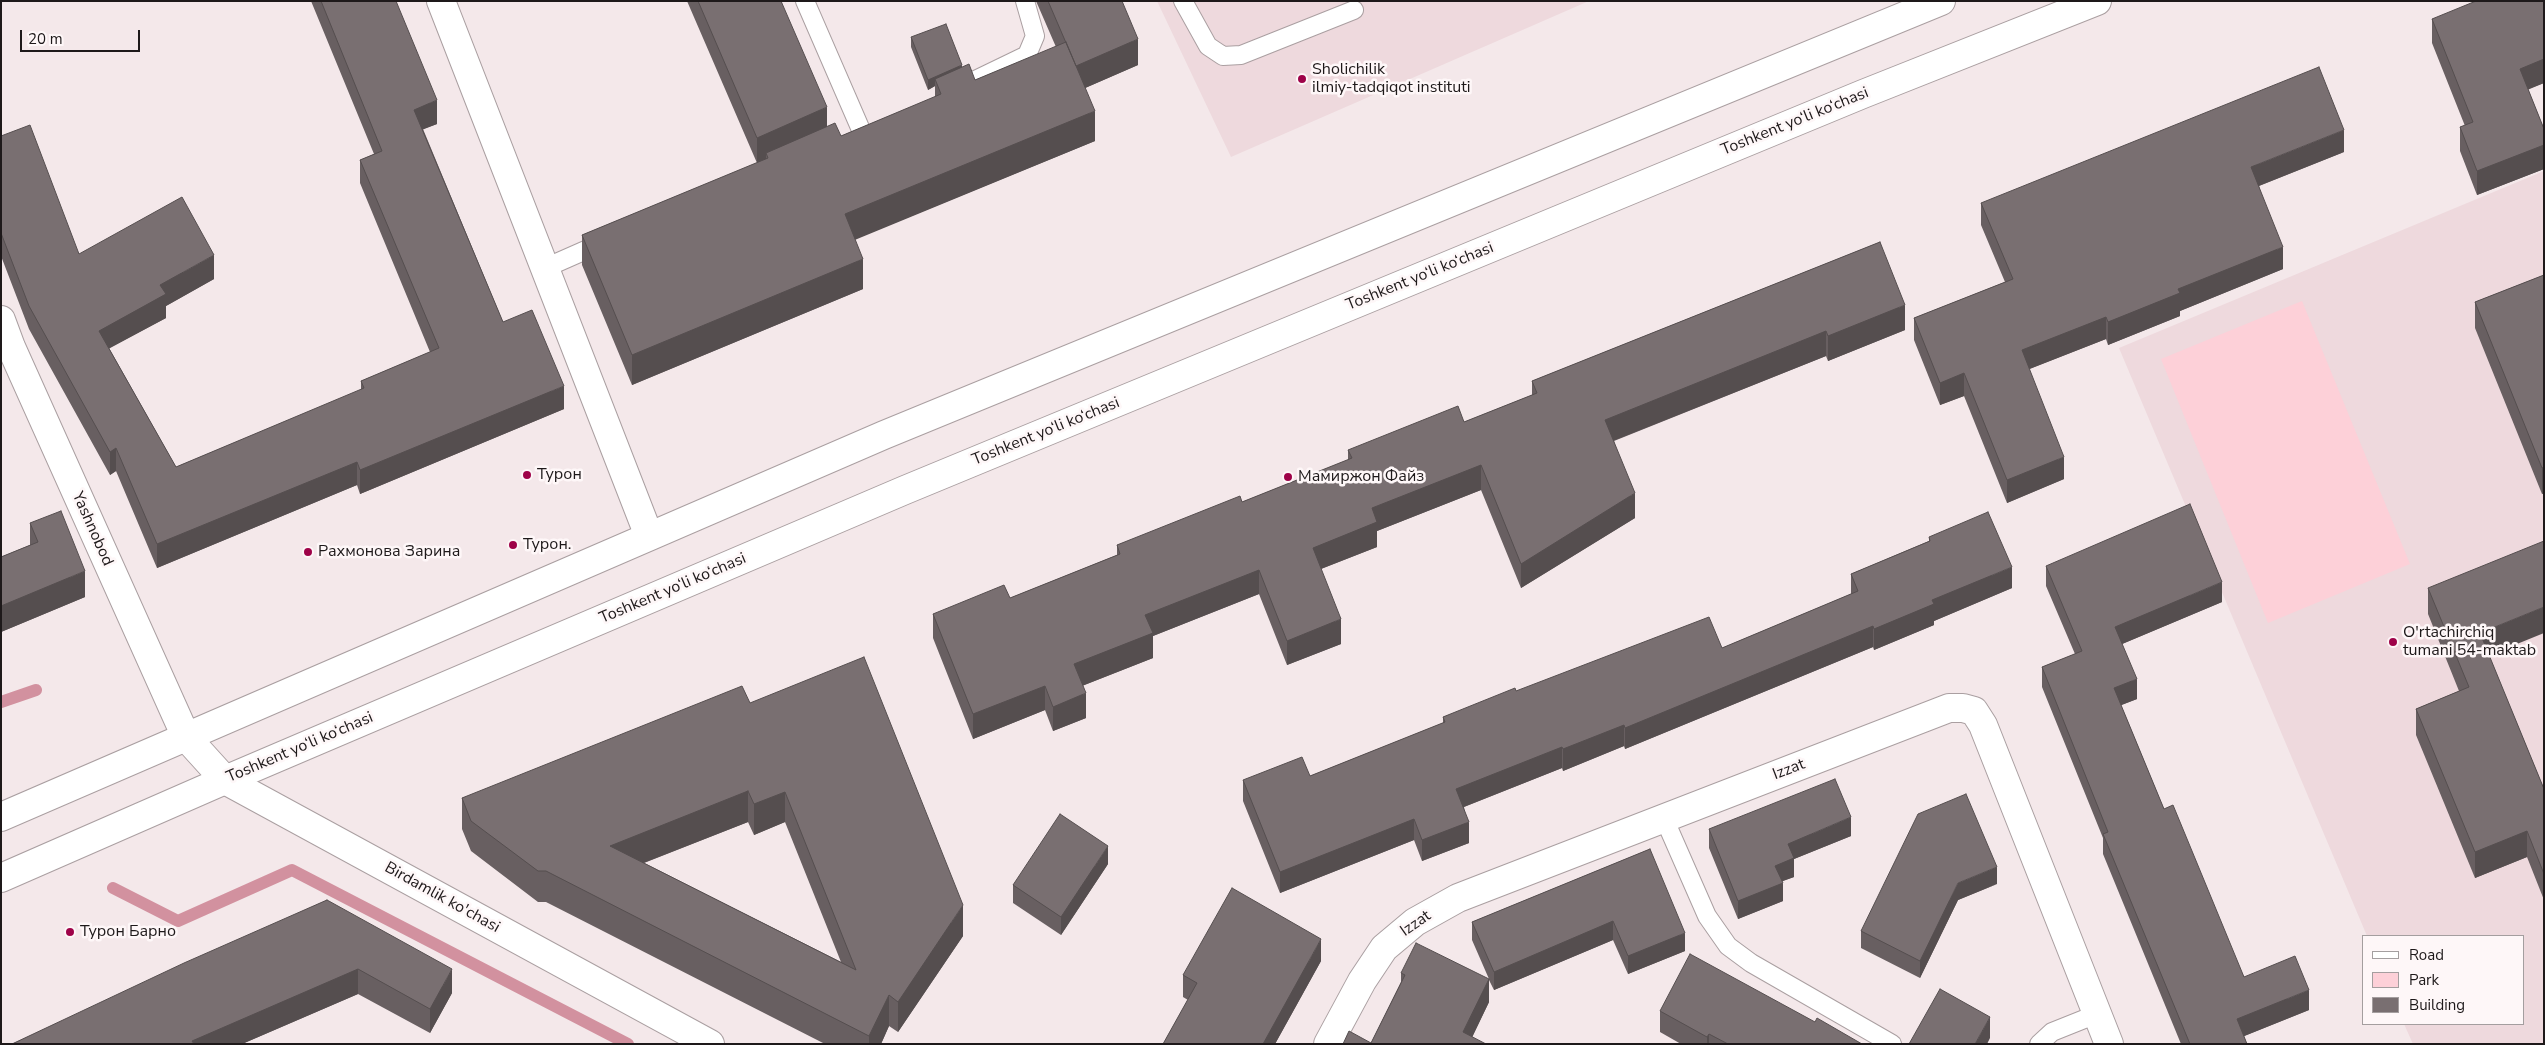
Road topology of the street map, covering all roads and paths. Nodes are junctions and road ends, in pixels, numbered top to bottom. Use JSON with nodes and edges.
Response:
{"nodes":[{"id":1,"x":441,"y":1,"type":"edge"},
{"id":2,"x":805,"y":1,"type":"edge"},
{"id":3,"x":1025,"y":1,"type":"edge"},
{"id":4,"x":1184,"y":1,"type":"edge"},
{"id":5,"x":1941,"y":1,"type":"edge"},
{"id":6,"x":2098,"y":1,"type":"edge"},
{"id":7,"x":1354,"y":10,"type":"dead end"},
{"id":8,"x":953,"y":90,"type":"edge"},
{"id":9,"x":880,"y":122,"type":"edge"},
{"id":10,"x":861,"y":130,"type":"junction"},
{"id":11,"x":843,"y":138,"type":"edge"},
{"id":12,"x":617,"y":236,"type":"edge"},
{"id":13,"x":545,"y":268,"type":"junction"},
{"id":14,"x":1,"y":320,"type":"edge"},
{"id":15,"x":649,"y":536,"type":"junction"},
{"id":16,"x":186,"y":737,"type":"junction"},
{"id":17,"x":225,"y":780,"type":"junction"},
{"id":18,"x":1,"y":817,"type":"edge"},
{"id":19,"x":1664,"y":818,"type":"junction"},
{"id":20,"x":1,"y":878,"type":"edge"},
{"id":21,"x":2098,"y":1014,"type":"junction"},
{"id":22,"x":710,"y":1044,"type":"edge"},
{"id":23,"x":1328,"y":1044,"type":"edge"},
{"id":24,"x":1892,"y":1044,"type":"edge"},
{"id":25,"x":2039,"y":1044,"type":"edge"},
{"id":26,"x":2109,"y":1044,"type":"edge"}],
"edges":[{"from":1,"to":13,"type":"main road"},
{"from":2,"to":10,"type":"lane"},
{"from":3,"to":8,"type":"lane"},
{"from":4,"to":7,"type":"lane"},
{"from":5,"to":15,"type":"main road"},
{"from":6,"to":17,"type":"main road","name":"Toshkent yo‘li ko‘chasi"},
{"from":9,"to":10,"type":"lane"},
{"from":10,"to":11,"type":"lane"},
{"from":12,"to":13,"type":"lane"},
{"from":13,"to":15,"type":"main road"},
{"from":14,"to":16,"type":"main road","name":"Yashnobod"},
{"from":15,"to":16,"type":"main road"},
{"from":16,"to":17,"type":"main road","name":"Birdamlik ko'chasi"},
{"from":16,"to":18,"type":"main road"},
{"from":17,"to":20,"type":"main road","name":"Toshkent yo‘li ko‘chasi"},
{"from":17,"to":22,"type":"main road","name":"Birdamlik ko'chasi"},
{"from":19,"to":21,"type":"main road","name":"Izzat"},
{"from":19,"to":23,"type":"main road","name":"Izzat"},
{"from":19,"to":24,"type":"lane"},
{"from":21,"to":25,"type":"lane"},
{"from":21,"to":26,"type":"main road","name":"Izzat"}]}
